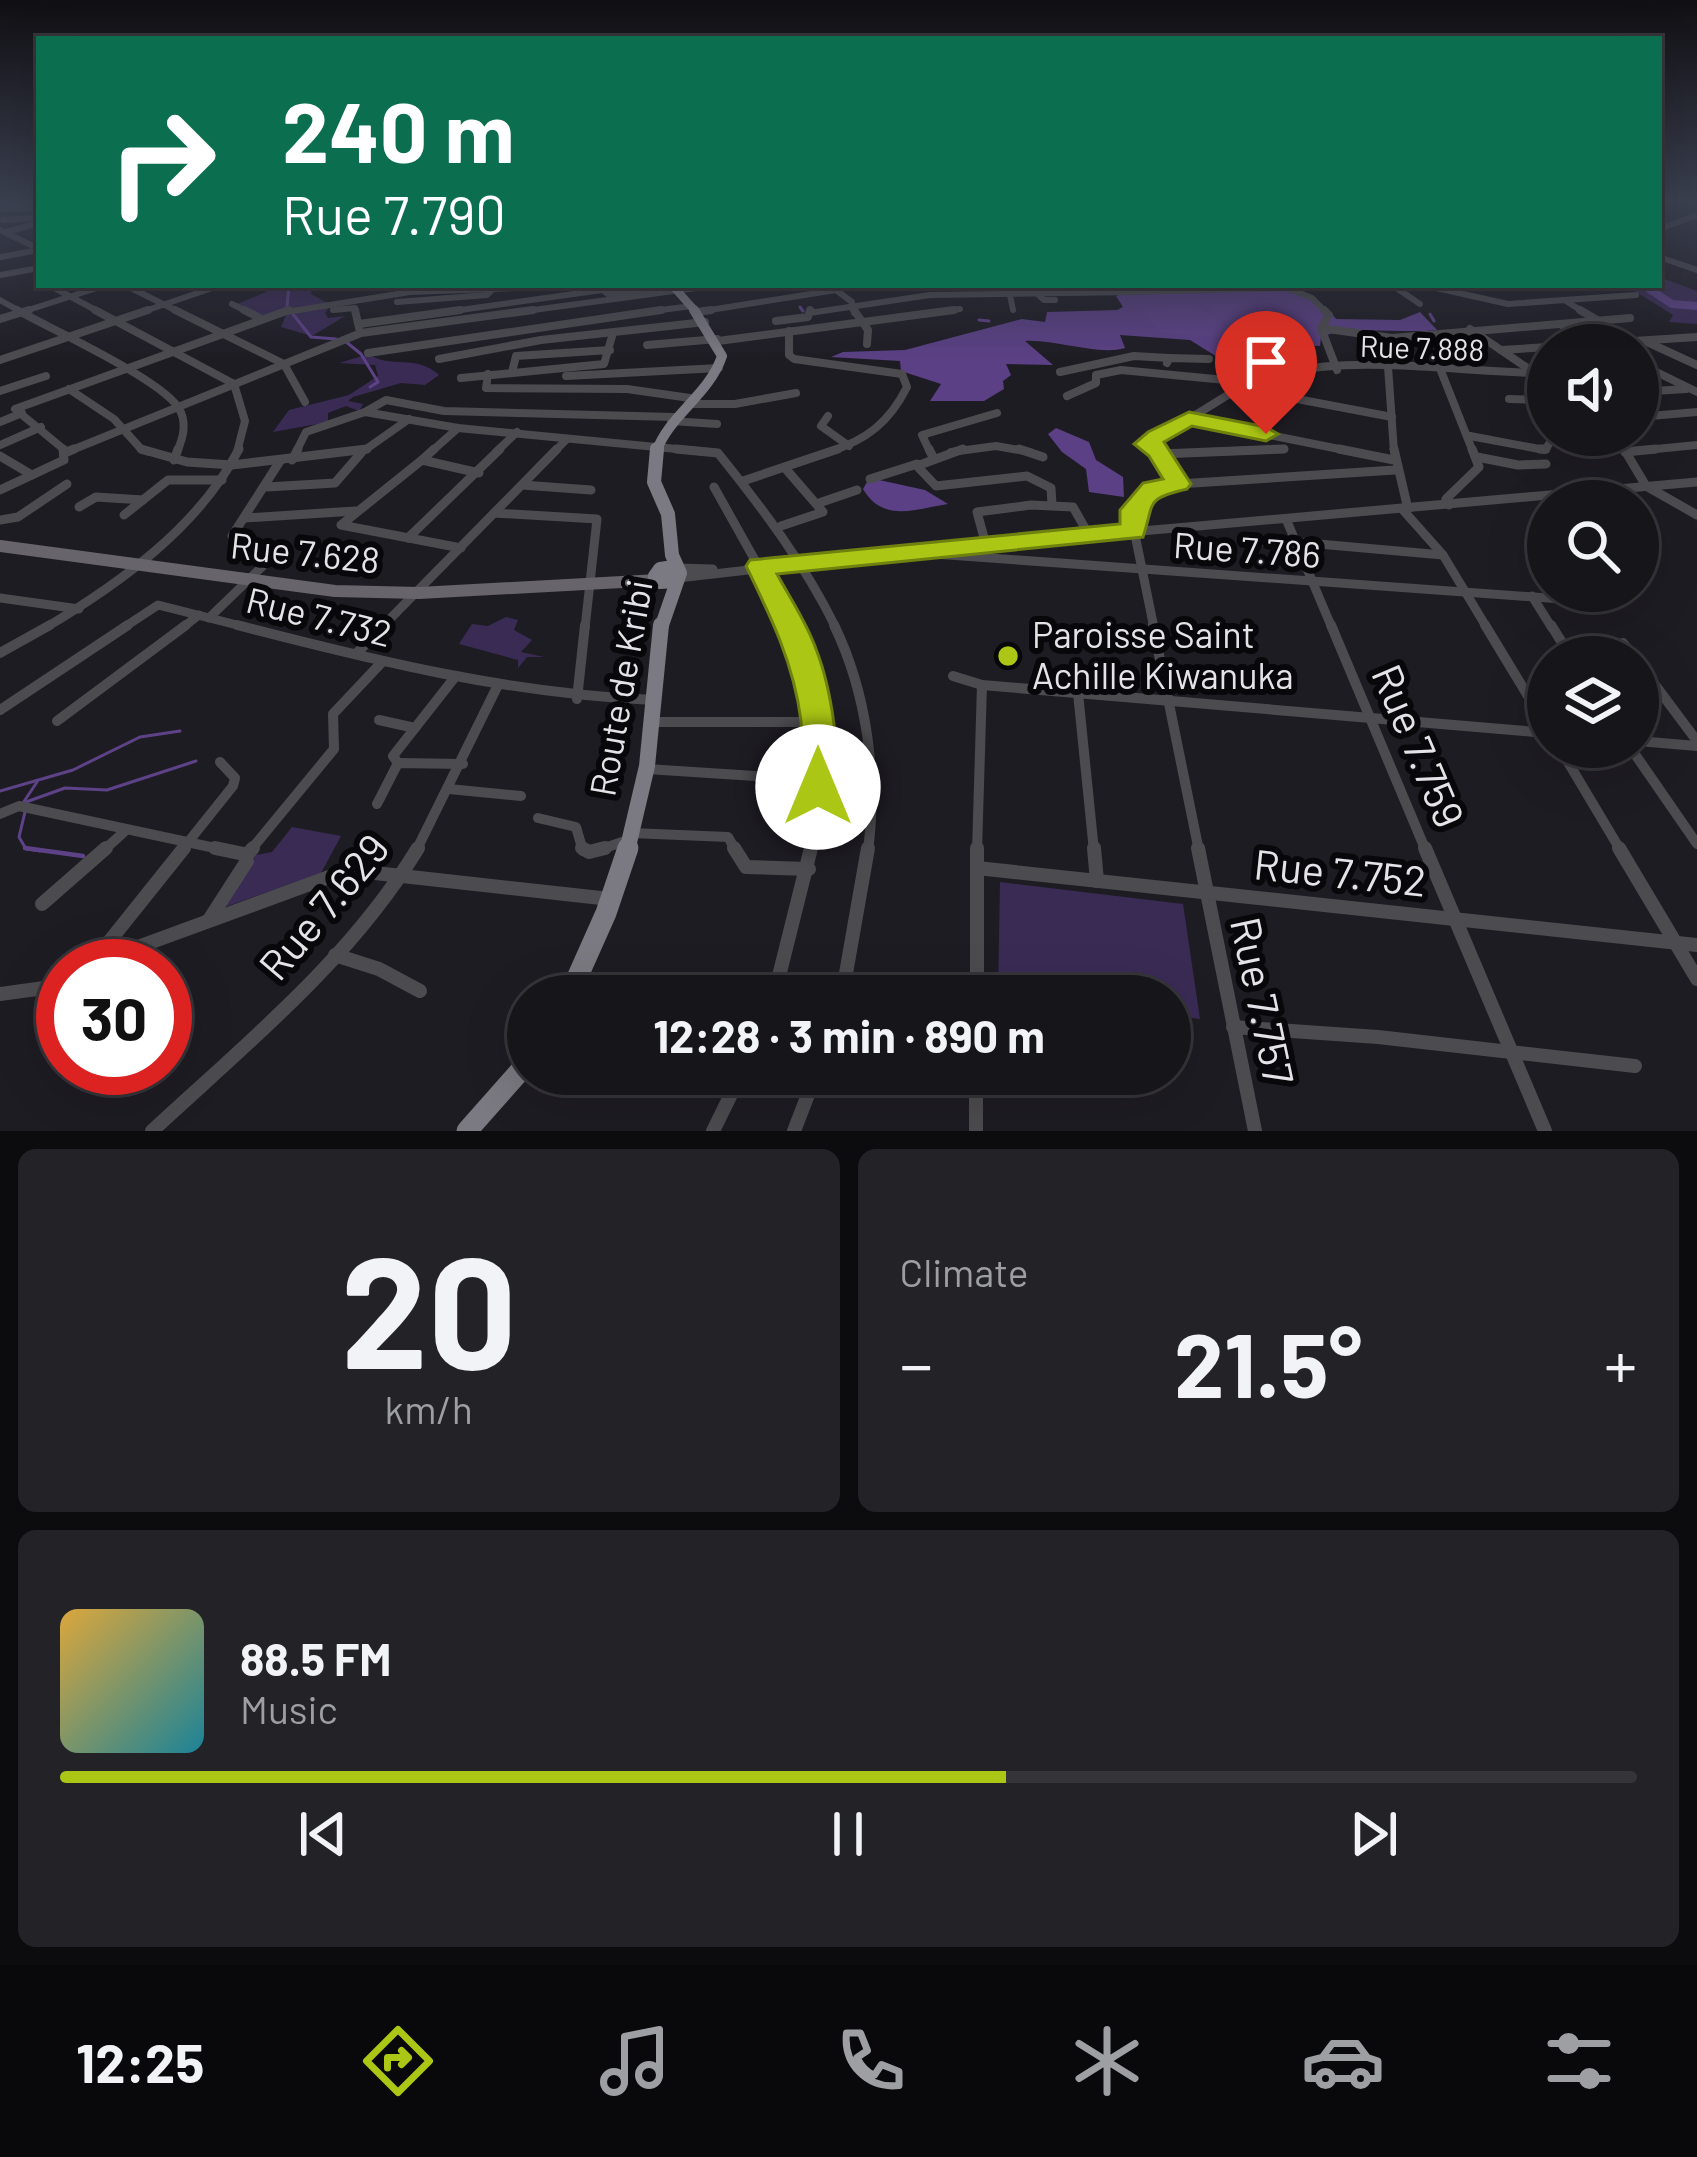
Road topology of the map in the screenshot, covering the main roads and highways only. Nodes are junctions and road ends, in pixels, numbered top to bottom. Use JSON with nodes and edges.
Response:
{"nodes":[{"id":1,"x":675,"y":288,"type":"edge"},
{"id":2,"x":0,"y":546,"type":"edge"},
{"id":3,"x":668,"y":574,"type":"junction"},
{"id":4,"x":578,"y":975,"type":"edge"},
{"id":5,"x":507,"y":1085,"type":"edge"},
{"id":6,"x":466,"y":1131,"type":"edge"}],
"edges":[{"from":1,"to":3,"type":"main road","name":"Route de Kribi"},
{"from":2,"to":3,"type":"main road","name":"Rue 7.628"},
{"from":3,"to":4,"type":"main road","name":"Route de Kribi"},
{"from":5,"to":6,"type":"main road"}]}
